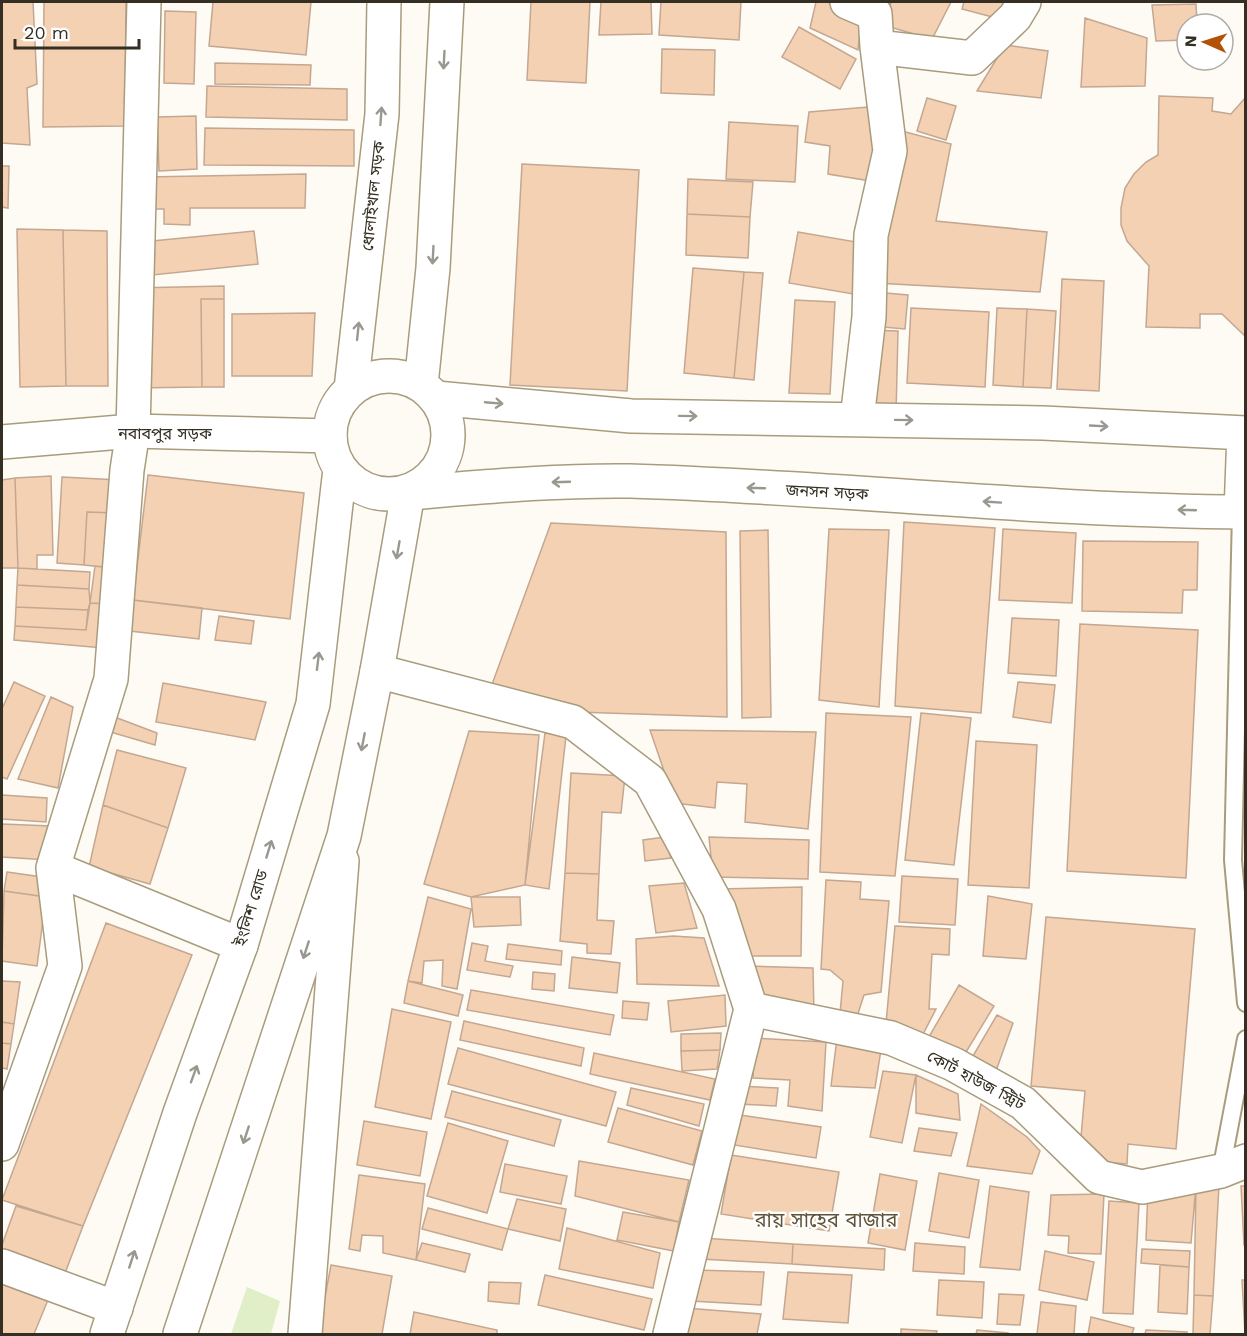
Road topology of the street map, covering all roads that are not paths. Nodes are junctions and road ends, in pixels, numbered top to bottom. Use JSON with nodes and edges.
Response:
{"nodes":[{"id":1,"x":144,"y":2,"type":"edge"},
{"id":2,"x":384,"y":2,"type":"edge"},
{"id":3,"x":447,"y":2,"type":"edge"},
{"id":4,"x":847,"y":2,"type":"edge"},
{"id":5,"x":1024,"y":2,"type":"edge"},
{"id":6,"x":878,"y":47,"type":"junction"},
{"id":7,"x":351,"y":389,"type":"junction"},
{"id":8,"x":428,"y":391,"type":"junction"},
{"id":9,"x":857,"y":419,"type":"junction"},
{"id":10,"x":133,"y":431,"type":"junction"},
{"id":11,"x":1245,"y":433,"type":"edge"},
{"id":12,"x":330,"y":436,"type":"junction"},
{"id":13,"x":2,"y":442,"type":"edge"},
{"id":14,"x":340,"y":469,"type":"junction"},
{"id":15,"x":408,"y":493,"type":"junction"},
{"id":16,"x":1243,"y":512,"type":"edge"},
{"id":17,"x":377,"y":671,"type":"junction"},
{"id":18,"x":344,"y":836,"type":"junction"},
{"id":19,"x":53,"y":868,"type":"junction"},
{"id":20,"x":241,"y":945,"type":"junction"},
{"id":21,"x":1245,"y":1003,"type":"edge"},
{"id":22,"x":752,"y":1009,"type":"junction"},
{"id":23,"x":1245,"y":1039,"type":"edge"},
{"id":24,"x":2,"y":1144,"type":"edge"},
{"id":25,"x":1233,"y":1166,"type":"edge"},
{"id":26,"x":2,"y":1266,"type":"edge"},
{"id":27,"x":112,"y":1322,"type":"edge"},
{"id":28,"x":180,"y":1335,"type":"edge"},
{"id":29,"x":305,"y":1335,"type":"edge"},
{"id":30,"x":670,"y":1335,"type":"edge"}],
"edges":[{"from":1,"to":10,"type":"main road"},
{"from":7,"to":2,"type":"main road","name":"ধোলাইখাল সড়ক","one_way":true},
{"from":3,"to":8,"type":"main road","one_way":true},
{"from":4,"to":6,"type":"main road"},
{"from":5,"to":6,"type":"main road"},
{"from":6,"to":9,"type":"main road"},
{"from":7,"to":8,"type":"main road"},
{"from":7,"to":12,"type":"main road"},
{"from":8,"to":9,"type":"main road","one_way":true},
{"from":8,"to":15,"type":"main road"},
{"from":9,"to":11,"type":"main road","one_way":true},
{"from":10,"to":12,"type":"main road","name":"নবাবপুর সড়ক"},
{"from":10,"to":13,"type":"main road","name":"নবাবপুর সড়ক"},
{"from":10,"to":19,"type":"main road"},
{"from":11,"to":16,"type":"main road"},
{"from":12,"to":14,"type":"main road"},
{"from":14,"to":15,"type":"main road"},
{"from":20,"to":14,"type":"main road","name":"ইংলিশ রোড","one_way":true},
{"from":16,"to":15,"type":"main road","name":"জনসন সড়ক","one_way":true},
{"from":15,"to":17,"type":"main road","one_way":true},
{"from":16,"to":21,"type":"lane"},
{"from":17,"to":18,"type":"main road","one_way":true},
{"from":17,"to":22,"type":"main road"},
{"from":18,"to":28,"type":"main road","one_way":true},
{"from":18,"to":29,"type":"main road"},
{"from":19,"to":20,"type":"main road"},
{"from":19,"to":24,"type":"main road"},
{"from":27,"to":20,"type":"main road","name":"ইংলিশ রোড","one_way":true},
{"from":22,"to":25,"type":"main road","name":"কোর্ট হাউজ স্ট্রিট"},
{"from":22,"to":30,"type":"main road"},
{"from":23,"to":25,"type":"lane"},
{"from":26,"to":27,"type":"main road"}]}
